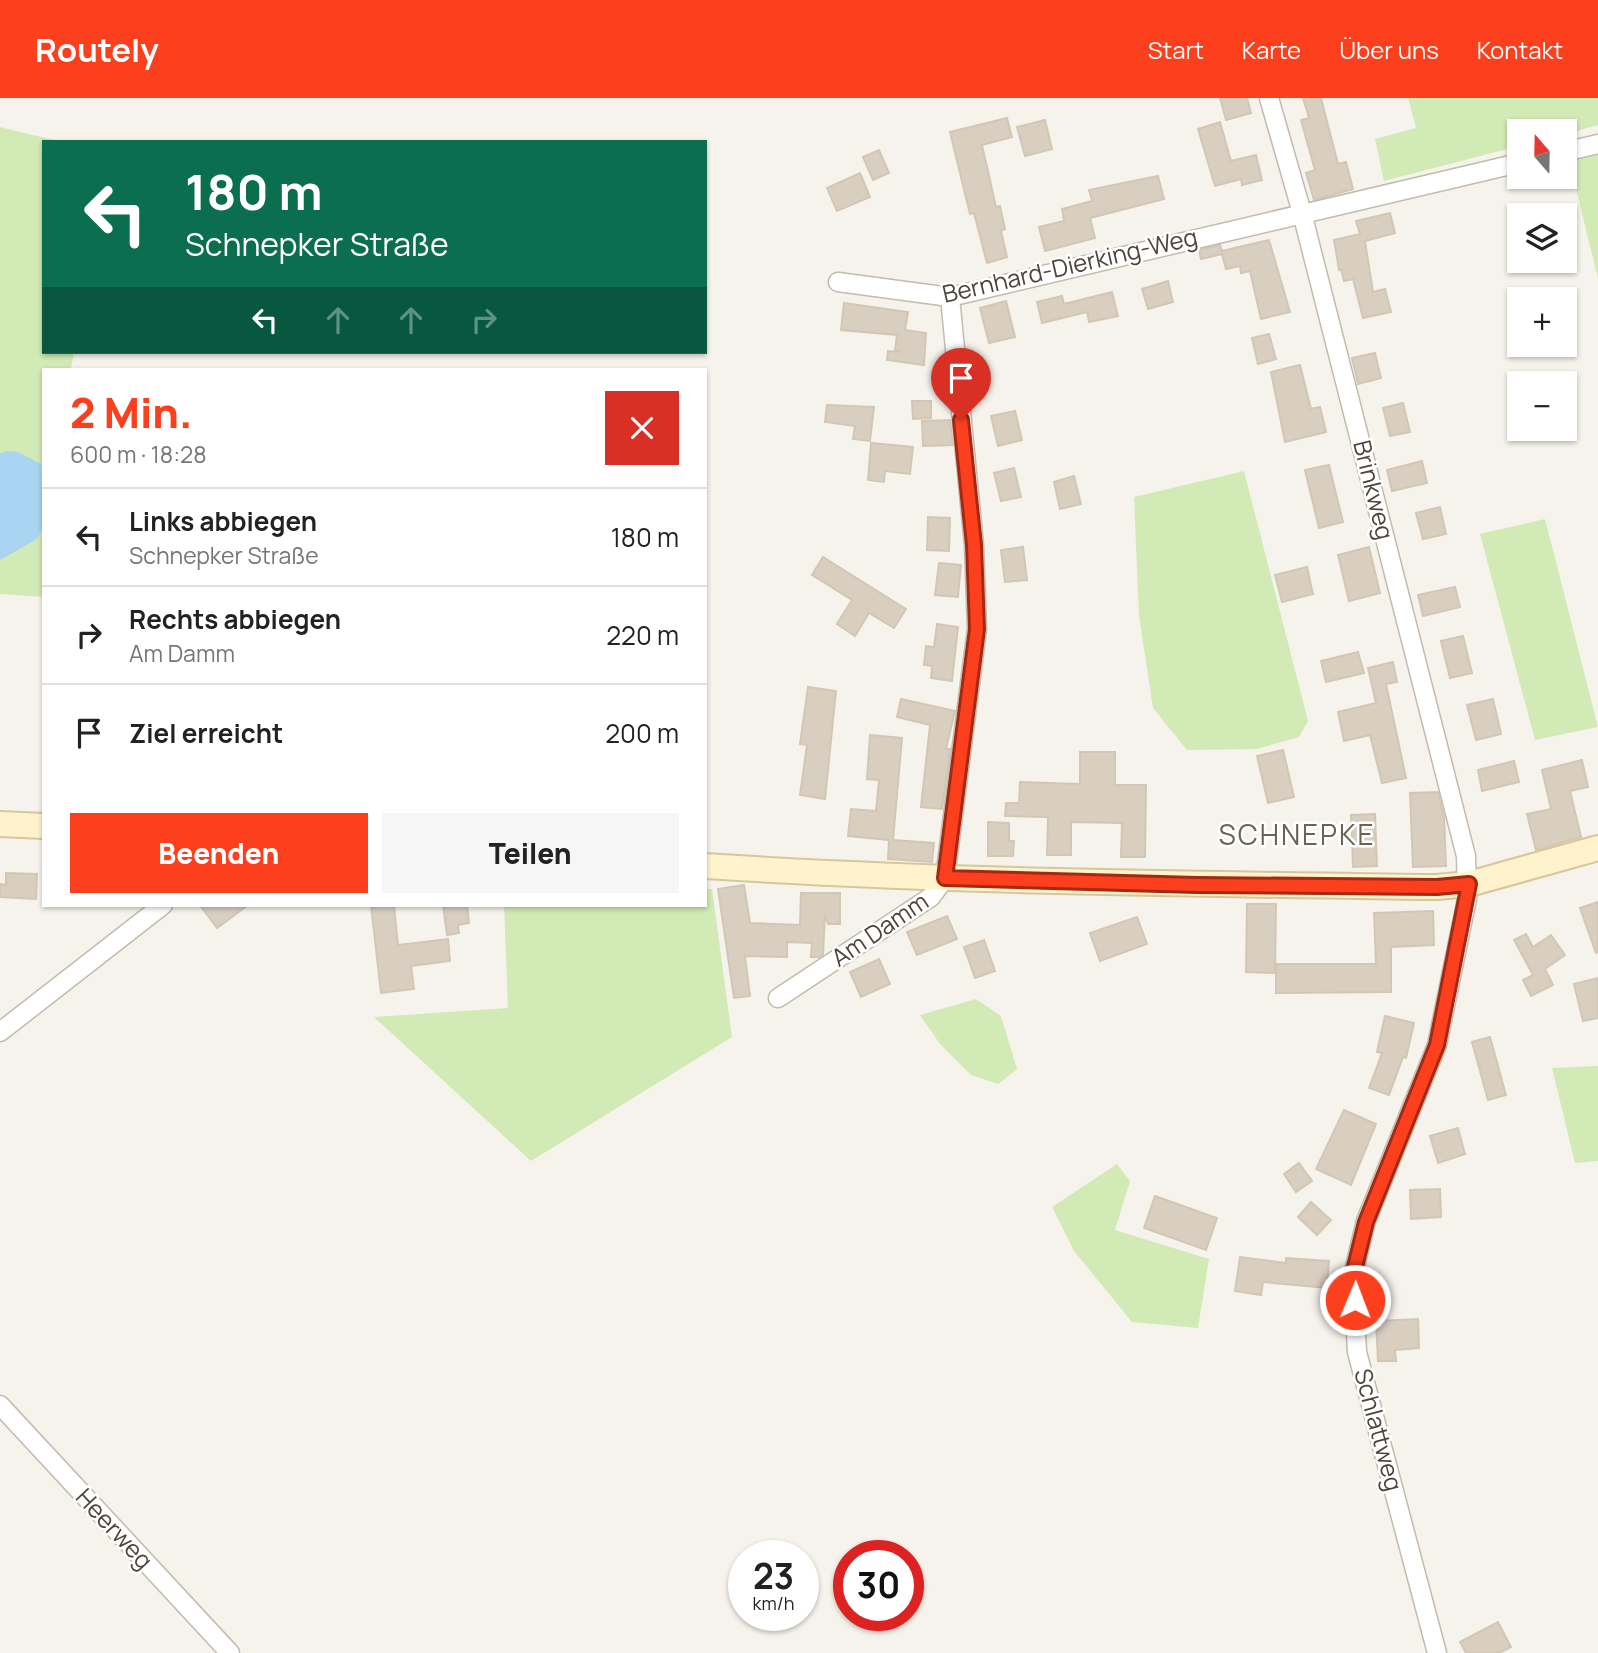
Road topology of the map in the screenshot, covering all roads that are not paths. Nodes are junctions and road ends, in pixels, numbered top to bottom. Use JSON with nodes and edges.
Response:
{"nodes":[{"id":1,"x":1269,"y":98,"type":"edge"},
{"id":2,"x":1598,"y":144,"type":"edge"},
{"id":3,"x":1577,"y":149,"type":"edge"},
{"id":4,"x":1507,"y":166,"type":"edge"},
{"id":5,"x":1302,"y":214,"type":"junction"},
{"id":6,"x":838,"y":282,"type":"dead end"},
{"id":7,"x":950,"y":297,"type":"junction"},
{"id":8,"x":0,"y":824,"type":"edge"},
{"id":9,"x":42,"y":827,"type":"edge"},
{"id":10,"x":1598,"y":848,"type":"edge"},
{"id":11,"x":707,"y":866,"type":"edge"},
{"id":12,"x":945,"y":878,"type":"junction"},
{"id":13,"x":1469,"y":884,"type":"junction"},
{"id":14,"x":160,"y":907,"type":"edge"},
{"id":15,"x":778,"y":998,"type":"dead end"},
{"id":16,"x":0,"y":1032,"type":"edge"},
{"id":17,"x":0,"y":1405,"type":"edge"},
{"id":18,"x":230,"y":1653,"type":"edge"},
{"id":19,"x":1437,"y":1653,"type":"edge"}],
"edges":[{"from":1,"to":5,"type":"street","name":"Brinkweg"},
{"from":2,"to":3,"type":"street"},
{"from":4,"to":5,"type":"street","name":"Bernhard-Dierking-Weg"},
{"from":5,"to":7,"type":"street","name":"Bernhard-Dierking-Weg"},
{"from":5,"to":13,"type":"street","name":"Brinkweg"},
{"from":6,"to":7,"type":"street","name":"Bernhard-Dierking-Weg"},
{"from":7,"to":12,"type":"street","name":"Am Damm"},
{"from":8,"to":9,"type":"main road"},
{"from":10,"to":13,"type":"main road"},
{"from":11,"to":12,"type":"main road"},
{"from":12,"to":13,"type":"main road"},
{"from":12,"to":15,"type":"street","name":"Am Damm"},
{"from":13,"to":19,"type":"street","name":"Schlattweg"},
{"from":14,"to":16,"type":"street"},
{"from":17,"to":18,"type":"street","name":"Heerweg"}]}
